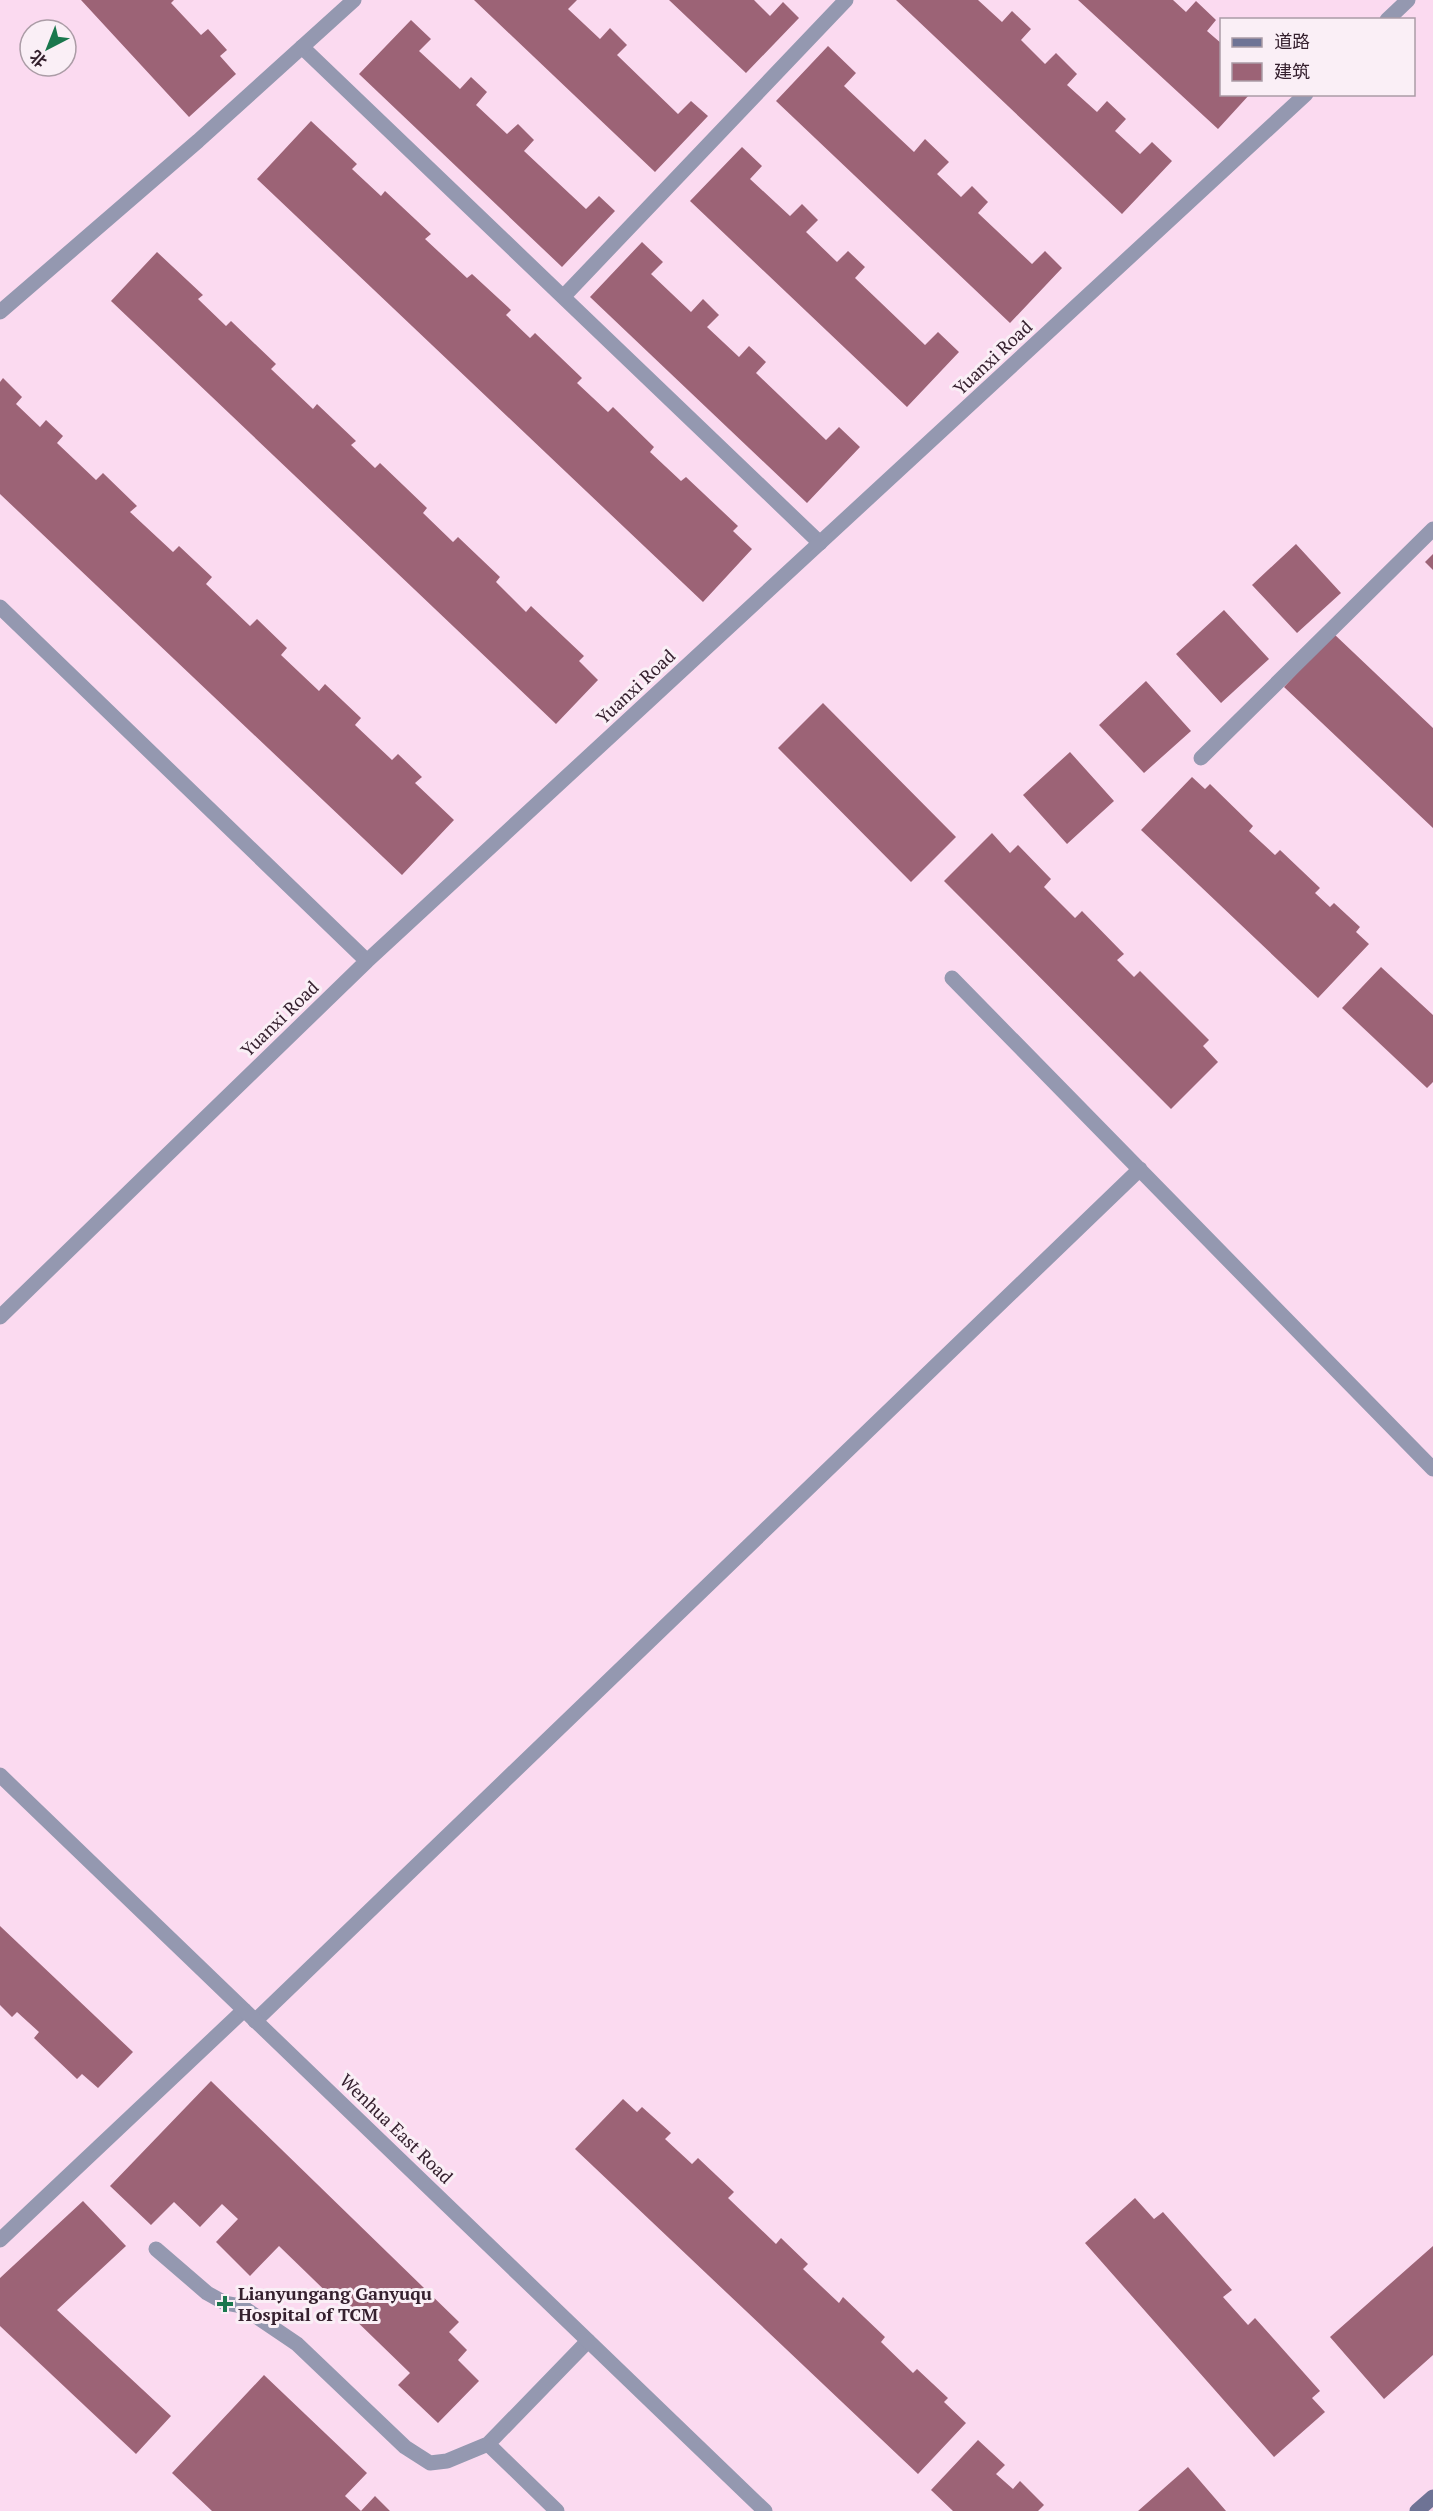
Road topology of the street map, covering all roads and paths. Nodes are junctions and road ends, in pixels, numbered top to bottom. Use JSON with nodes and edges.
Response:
{"nodes":[{"id":1,"x":354,"y":0,"type":"edge"},
{"id":2,"x":846,"y":0,"type":"edge"},
{"id":3,"x":1408,"y":0,"type":"edge"},
{"id":4,"x":1388,"y":18,"type":"edge"},
{"id":5,"x":302,"y":47,"type":"junction"},
{"id":6,"x":1304,"y":96,"type":"edge"},
{"id":7,"x":563,"y":297,"type":"junction"},
{"id":8,"x":0,"y":312,"type":"edge"},
{"id":9,"x":1433,"y":530,"type":"edge"},
{"id":10,"x":820,"y":543,"type":"junction"},
{"id":11,"x":0,"y":607,"type":"edge"},
{"id":12,"x":1201,"y":758,"type":"dead end"},
{"id":13,"x":367,"y":961,"type":"junction"},
{"id":14,"x":952,"y":978,"type":"dead end"},
{"id":15,"x":1140,"y":1169,"type":"junction"},
{"id":16,"x":0,"y":1317,"type":"edge"},
{"id":17,"x":1433,"y":1469,"type":"edge"},
{"id":18,"x":0,"y":1775,"type":"edge"},
{"id":19,"x":250,"y":2015,"type":"junction"},
{"id":20,"x":0,"y":2240,"type":"edge"},
{"id":21,"x":156,"y":2248,"type":"dead end"},
{"id":22,"x":588,"y":2341,"type":"junction"},
{"id":23,"x":488,"y":2444,"type":"junction"},
{"id":24,"x":1433,"y":2497,"type":"edge"},
{"id":25,"x":557,"y":2511,"type":"edge"},
{"id":26,"x":765,"y":2511,"type":"edge"},
{"id":27,"x":1417,"y":2511,"type":"edge"}],
"edges":[{"from":1,"to":5,"type":"street"},
{"from":2,"to":7,"type":"street"},
{"from":3,"to":4,"type":"street"},
{"from":5,"to":7,"type":"street"},
{"from":5,"to":8,"type":"street"},
{"from":6,"to":10,"type":"street","name":"Yuanxi Road"},
{"from":7,"to":10,"type":"street"},
{"from":9,"to":12,"type":"street"},
{"from":10,"to":13,"type":"street","name":"Yuanxi Road"},
{"from":11,"to":13,"type":"street"},
{"from":13,"to":16,"type":"street","name":"Yuanxi Road"},
{"from":14,"to":15,"type":"street"},
{"from":15,"to":17,"type":"street"},
{"from":15,"to":19,"type":"street"},
{"from":18,"to":19,"type":"street","name":"Wenhua East Road"},
{"from":19,"to":20,"type":"street"},
{"from":19,"to":22,"type":"street","name":"Wenhua East Road"},
{"from":21,"to":23,"type":"street"},
{"from":22,"to":23,"type":"street"},
{"from":22,"to":26,"type":"street","name":"Wenhua East Road"},
{"from":23,"to":25,"type":"street"},
{"from":24,"to":27,"type":"main road"}]}
